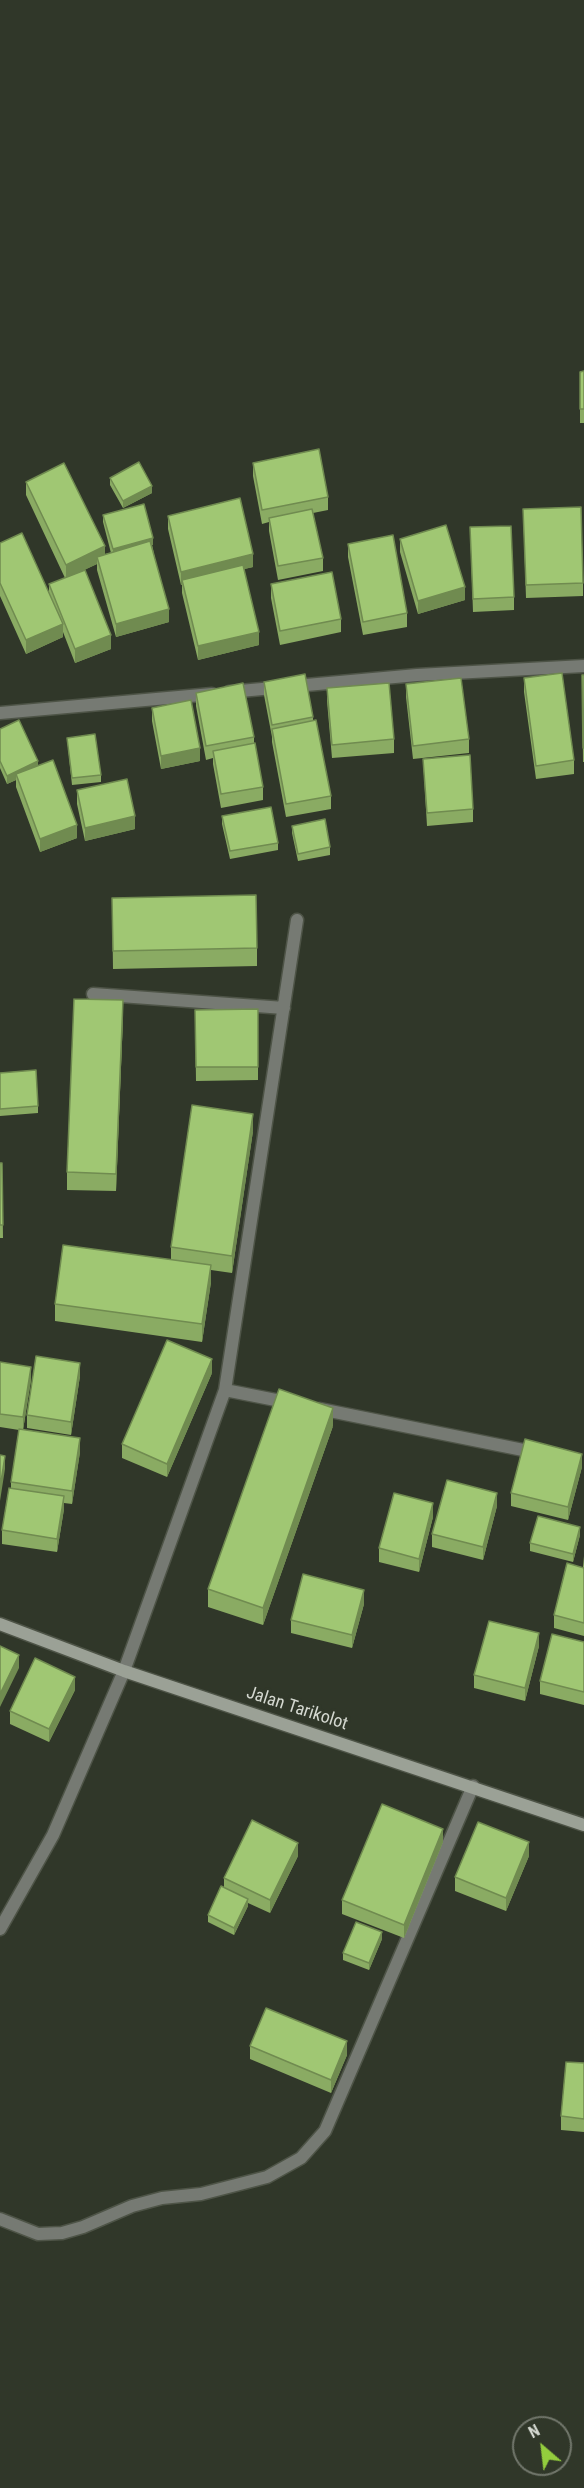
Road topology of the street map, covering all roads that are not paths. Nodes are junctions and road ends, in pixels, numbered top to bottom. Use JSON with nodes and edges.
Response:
{"nodes":[{"id":1,"x":584,"y":666,"type":"edge"},
{"id":2,"x":0,"y":713,"type":"edge"},
{"id":3,"x":297,"y":920,"type":"dead end"},
{"id":4,"x":93,"y":994,"type":"dead end"},
{"id":5,"x":284,"y":1008,"type":"junction"},
{"id":6,"x":225,"y":1390,"type":"junction"},
{"id":7,"x":549,"y":1455,"type":"edge"},
{"id":8,"x":0,"y":1624,"type":"edge"},
{"id":9,"x":123,"y":1671,"type":"junction"},
{"id":10,"x":473,"y":1786,"type":"junction"},
{"id":11,"x":584,"y":1825,"type":"edge"},
{"id":12,"x":0,"y":1929,"type":"edge"},
{"id":13,"x":0,"y":2219,"type":"edge"}],
"edges":[{"from":1,"to":2,"type":"street"},
{"from":3,"to":5,"type":"street"},
{"from":4,"to":5,"type":"street"},
{"from":5,"to":6,"type":"street"},
{"from":6,"to":7,"type":"street"},
{"from":6,"to":9,"type":"street"},
{"from":8,"to":9,"type":"street","name":"Jalan Tarikolot"},
{"from":9,"to":10,"type":"street","name":"Jalan Tarikolot"},
{"from":9,"to":12,"type":"street"},
{"from":10,"to":11,"type":"street","name":"Jalan Tarikolot"},
{"from":10,"to":13,"type":"street"}]}
